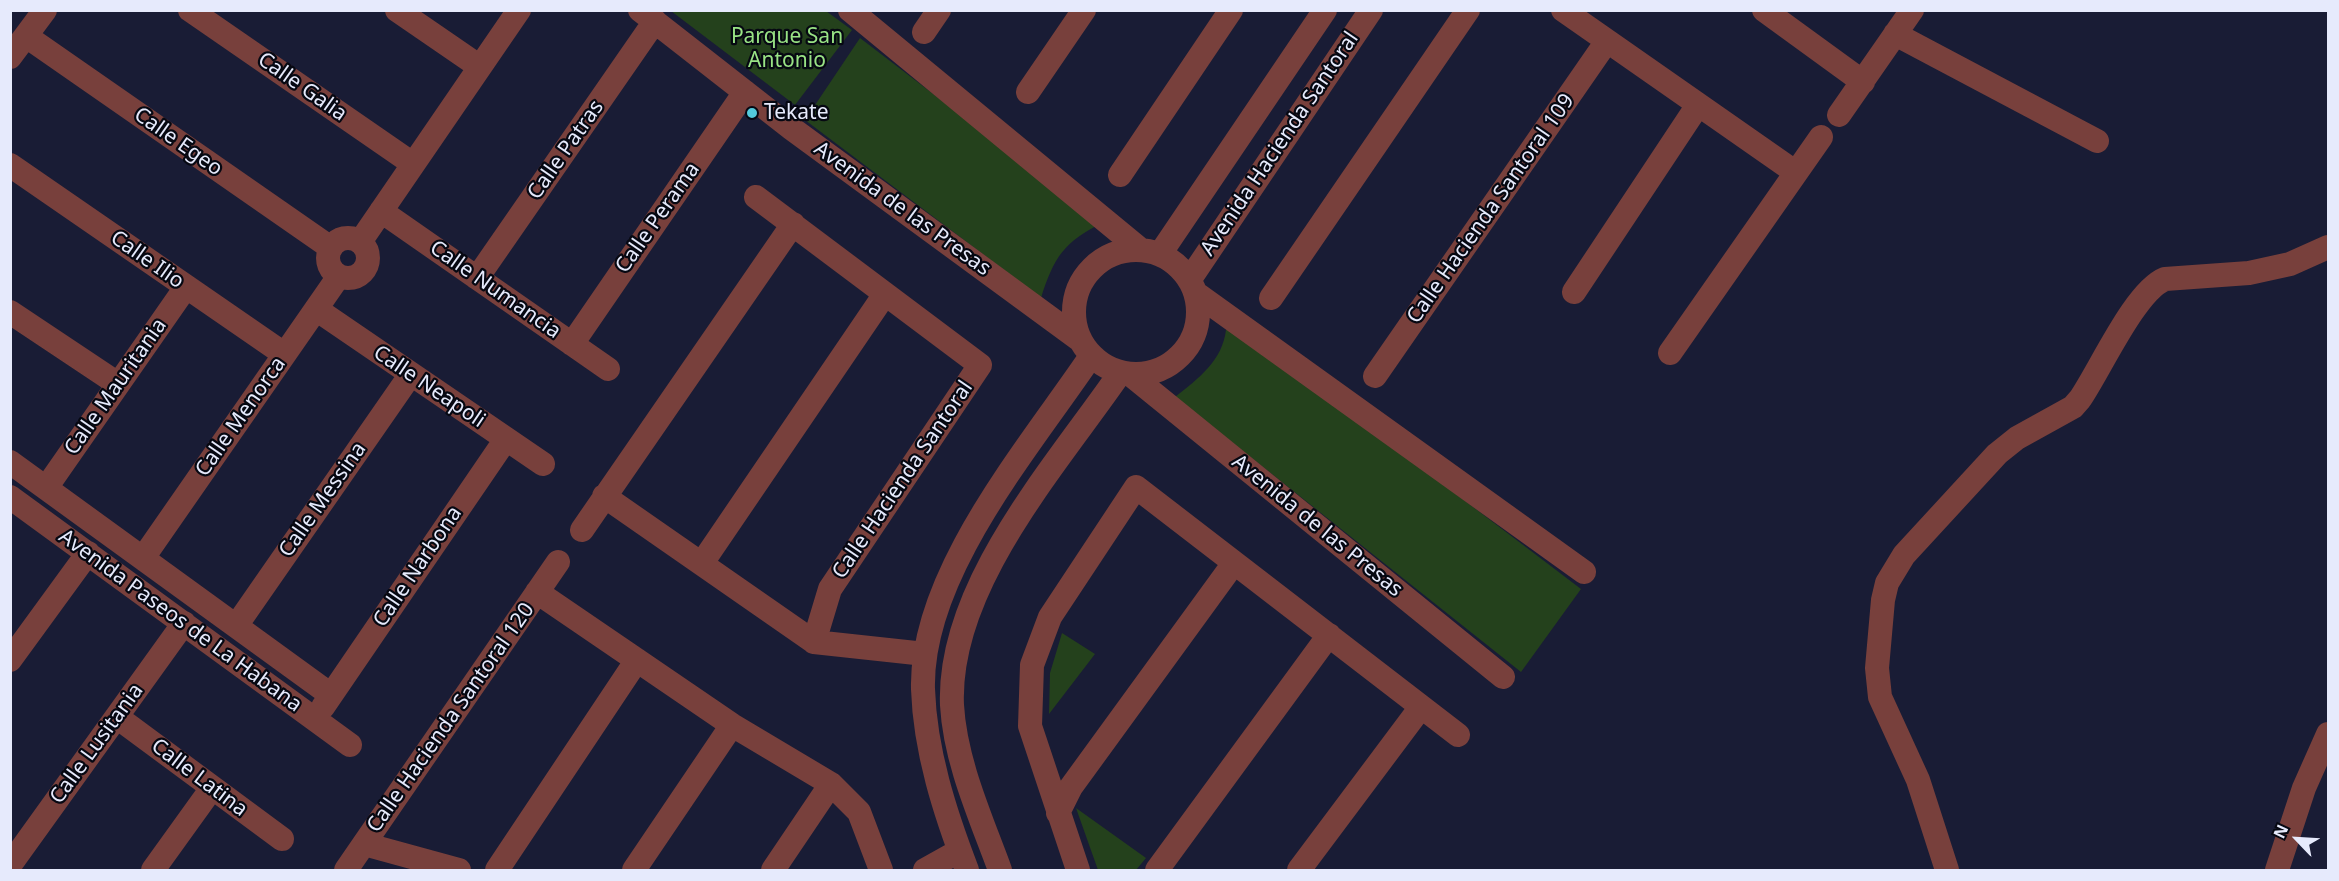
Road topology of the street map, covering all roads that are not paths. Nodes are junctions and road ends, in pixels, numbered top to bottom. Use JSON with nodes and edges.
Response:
{"nodes":[{"id":1,"x":45,"y":10,"type":"edge"},
{"id":2,"x":190,"y":10,"type":"edge"},
{"id":3,"x":397,"y":10,"type":"edge"},
{"id":4,"x":519,"y":10,"type":"edge"},
{"id":5,"x":850,"y":10,"type":"edge"},
{"id":6,"x":939,"y":10,"type":"edge"},
{"id":7,"x":1084,"y":10,"type":"edge"},
{"id":8,"x":1231,"y":10,"type":"edge"},
{"id":9,"x":1325,"y":10,"type":"edge"},
{"id":10,"x":1371,"y":10,"type":"edge"},
{"id":11,"x":1468,"y":10,"type":"edge"},
{"id":12,"x":1563,"y":10,"type":"edge"},
{"id":13,"x":1912,"y":10,"type":"edge"},
{"id":14,"x":1767,"y":12,"type":"edge"},
{"id":15,"x":648,"y":16,"type":"edge"},
{"id":16,"x":924,"y":32,"type":"dead end"},
{"id":17,"x":1895,"y":34,"type":"junction"},
{"id":18,"x":26,"y":36,"type":"junction"},
{"id":19,"x":1607,"y":41,"type":"junction"},
{"id":20,"x":10,"y":57,"type":"edge"},
{"id":21,"x":480,"y":67,"type":"junction"},
{"id":22,"x":1279,"y":79,"type":"junction"},
{"id":23,"x":1863,"y":82,"type":"junction"},
{"id":24,"x":745,"y":92,"type":"junction"},
{"id":25,"x":1028,"y":92,"type":"dead end"},
{"id":26,"x":1310,"y":98,"type":"junction"},
{"id":27,"x":1698,"y":105,"type":"junction"},
{"id":28,"x":1839,"y":115,"type":"dead end"},
{"id":29,"x":1821,"y":137,"type":"dead end"},
{"id":30,"x":2097,"y":141,"type":"dead end"},
{"id":31,"x":413,"y":164,"type":"junction"},
{"id":32,"x":10,"y":165,"type":"edge"},
{"id":33,"x":1796,"y":172,"type":"junction"},
{"id":34,"x":1120,"y":175,"type":"dead end"},
{"id":35,"x":756,"y":197,"type":"dead end"},
{"id":36,"x":381,"y":211,"type":"junction"},
{"id":37,"x":793,"y":224,"type":"junction"},
{"id":38,"x":360,"y":242,"type":"junction"},
{"id":39,"x":2328,"y":247,"type":"edge"},
{"id":40,"x":331,"y":248,"type":"junction"},
{"id":41,"x":1151,"y":252,"type":"junction"},
{"id":42,"x":339,"y":276,"type":"junction"},
{"id":43,"x":477,"y":278,"type":"junction"},
{"id":44,"x":1193,"y":286,"type":"junction"},
{"id":45,"x":186,"y":287,"type":"junction"},
{"id":46,"x":1574,"y":292,"type":"dead end"},
{"id":47,"x":885,"y":294,"type":"junction"},
{"id":48,"x":1271,"y":298,"type":"dead end"},
{"id":49,"x":316,"y":309,"type":"junction"},
{"id":50,"x":10,"y":312,"type":"edge"},
{"id":51,"x":572,"y":344,"type":"junction"},
{"id":52,"x":1086,"y":348,"type":"junction"},
{"id":53,"x":1670,"y":353,"type":"dead end"},
{"id":54,"x":284,"y":354,"type":"junction"},
{"id":55,"x":608,"y":369,"type":"dead end"},
{"id":56,"x":411,"y":374,"type":"junction"},
{"id":57,"x":1126,"y":374,"type":"junction"},
{"id":58,"x":1376,"y":376,"type":"dead end"},
{"id":59,"x":118,"y":384,"type":"junction"},
{"id":60,"x":506,"y":439,"type":"junction"},
{"id":61,"x":10,"y":462,"type":"edge"},
{"id":62,"x":543,"y":464,"type":"dead end"},
{"id":63,"x":46,"y":488,"type":"junction"},
{"id":64,"x":10,"y":496,"type":"edge"},
{"id":65,"x":604,"y":496,"type":"junction"},
{"id":66,"x":582,"y":531,"type":"dead end"},
{"id":67,"x":88,"y":553,"type":"junction"},
{"id":68,"x":143,"y":558,"type":"junction"},
{"id":69,"x":558,"y":562,"type":"dead end"},
{"id":70,"x":702,"y":563,"type":"junction"},
{"id":71,"x":1234,"y":563,"type":"junction"},
{"id":72,"x":1584,"y":572,"type":"dead end"},
{"id":73,"x":537,"y":592,"type":"junction"},
{"id":74,"x":184,"y":623,"type":"junction"},
{"id":75,"x":236,"y":626,"type":"junction"},
{"id":76,"x":1329,"y":635,"type":"junction"},
{"id":77,"x":814,"y":642,"type":"junction"},
{"id":78,"x":925,"y":654,"type":"junction"},
{"id":79,"x":10,"y":660,"type":"edge"},
{"id":80,"x":637,"y":660,"type":"junction"},
{"id":81,"x":1503,"y":677,"type":"dead end"},
{"id":82,"x":331,"y":695,"type":"junction"},
{"id":83,"x":1420,"y":707,"type":"junction"},
{"id":84,"x":117,"y":717,"type":"junction"},
{"id":85,"x":314,"y":719,"type":"junction"},
{"id":86,"x":732,"y":725,"type":"junction"},
{"id":87,"x":2328,"y":734,"type":"edge"},
{"id":88,"x":1458,"y":735,"type":"dead end"},
{"id":89,"x":350,"y":745,"type":"dead end"},
{"id":90,"x":831,"y":784,"type":"junction"},
{"id":91,"x":212,"y":788,"type":"junction"},
{"id":92,"x":1059,"y":813,"type":"junction"},
{"id":93,"x":282,"y":839,"type":"dead end"},
{"id":94,"x":364,"y":844,"type":"junction"},
{"id":95,"x":963,"y":860,"type":"edge"},
{"id":96,"x":10,"y":865,"type":"edge"},
{"id":97,"x":1070,"y":868,"type":"edge"},
{"id":98,"x":153,"y":870,"type":"edge"},
{"id":99,"x":346,"y":870,"type":"edge"},
{"id":100,"x":459,"y":870,"type":"edge"},
{"id":101,"x":497,"y":870,"type":"edge"},
{"id":102,"x":634,"y":870,"type":"edge"},
{"id":103,"x":773,"y":870,"type":"edge"},
{"id":104,"x":881,"y":870,"type":"edge"},
{"id":105,"x":925,"y":870,"type":"edge"},
{"id":106,"x":1000,"y":870,"type":"edge"},
{"id":107,"x":1157,"y":870,"type":"edge"},
{"id":108,"x":1299,"y":870,"type":"edge"},
{"id":109,"x":1947,"y":870,"type":"edge"},
{"id":110,"x":2277,"y":870,"type":"edge"}],
"edges":[{"from":1,"to":18,"type":"street"},
{"from":2,"to":31,"type":"street","name":"Calle Galia"},
{"from":3,"to":21,"type":"street"},
{"from":4,"to":21,"type":"street"},
{"from":5,"to":41,"type":"street"},
{"from":6,"to":16,"type":"street"},
{"from":7,"to":25,"type":"street"},
{"from":8,"to":34,"type":"street"},
{"from":9,"to":22,"type":"street","name":"Avenida Hacienda Santoral"},
{"from":10,"to":26,"type":"street","name":"Avenida Hacienda Santoral"},
{"from":11,"to":48,"type":"street"},
{"from":12,"to":19,"type":"street"},
{"from":13,"to":17,"type":"street"},
{"from":14,"to":23,"type":"street"},
{"from":15,"to":24,"type":"street","name":"Avenida de las Presas"},
{"from":15,"to":43,"type":"street","name":"Calle Patras"},
{"from":17,"to":23,"type":"street"},
{"from":17,"to":30,"type":"street"},
{"from":18,"to":20,"type":"street"},
{"from":18,"to":40,"type":"street","name":"Calle Egeo"},
{"from":19,"to":27,"type":"street"},
{"from":19,"to":58,"type":"street","name":"Calle Hacienda Santoral 109"},
{"from":21,"to":31,"type":"street"},
{"from":22,"to":26,"type":"street"},
{"from":22,"to":41,"type":"street","name":"Avenida Hacienda Santoral"},
{"from":23,"to":28,"type":"street"},
{"from":24,"to":51,"type":"street","name":"Calle Perama"},
{"from":24,"to":52,"type":"street","name":"Avenida de las Presas"},
{"from":26,"to":44,"type":"street","name":"Avenida Hacienda Santoral"},
{"from":27,"to":33,"type":"street"},
{"from":27,"to":46,"type":"street"},
{"from":29,"to":33,"type":"street"},
{"from":31,"to":36,"type":"street"},
{"from":32,"to":45,"type":"street","name":"Calle Ilio"},
{"from":33,"to":53,"type":"street"},
{"from":35,"to":37,"type":"street","name":"Calle Hacienda Santoral"},
{"from":36,"to":38,"type":"street"},
{"from":36,"to":43,"type":"street","name":"Calle Numancia"},
{"from":37,"to":47,"type":"street","name":"Calle Hacienda Santoral"},
{"from":37,"to":65,"type":"street"},
{"from":38,"to":40,"type":"street"},
{"from":38,"to":42,"type":"street"},
{"from":39,"to":109,"type":"street"},
{"from":40,"to":42,"type":"street"},
{"from":41,"to":44,"type":"street"},
{"from":41,"to":52,"type":"street"},
{"from":42,"to":49,"type":"street","name":"Calle Menorca"},
{"from":43,"to":51,"type":"street","name":"Calle Numancia"},
{"from":44,"to":57,"type":"street"},
{"from":44,"to":72,"type":"street"},
{"from":45,"to":54,"type":"street","name":"Calle Ilio"},
{"from":45,"to":59,"type":"street","name":"Calle Mauritania"},
{"from":47,"to":70,"type":"street"},
{"from":47,"to":77,"type":"street","name":"Calle Hacienda Santoral"},
{"from":49,"to":54,"type":"street","name":"Calle Menorca"},
{"from":49,"to":56,"type":"street","name":"Calle Neapoli"},
{"from":50,"to":59,"type":"street"},
{"from":51,"to":55,"type":"street","name":"Calle Numancia"},
{"from":52,"to":57,"type":"street"},
{"from":52,"to":78,"type":"street"},
{"from":54,"to":68,"type":"street","name":"Calle Menorca"},
{"from":56,"to":60,"type":"street","name":"Calle Neapoli"},
{"from":56,"to":75,"type":"street","name":"Calle Messina"},
{"from":57,"to":81,"type":"street","name":"Avenida de las Presas"},
{"from":57,"to":106,"type":"street"},
{"from":59,"to":63,"type":"street","name":"Calle Mauritania"},
{"from":60,"to":62,"type":"street","name":"Calle Neapoli"},
{"from":60,"to":82,"type":"street","name":"Calle Narbona"},
{"from":61,"to":63,"type":"street","name":"Avenida Paseos de La Habana"},
{"from":63,"to":68,"type":"street","name":"Avenida Paseos de La Habana"},
{"from":64,"to":67,"type":"street","name":"Avenida Paseos de La Habana"},
{"from":65,"to":66,"type":"street"},
{"from":65,"to":70,"type":"street"},
{"from":67,"to":74,"type":"street","name":"Avenida Paseos de La Habana"},
{"from":67,"to":79,"type":"street"},
{"from":68,"to":75,"type":"street","name":"Avenida Paseos de La Habana"},
{"from":69,"to":73,"type":"street","name":"Calle Hacienda Santoral 120"},
{"from":70,"to":77,"type":"street"},
{"from":71,"to":76,"type":"street"},
{"from":71,"to":92,"type":"street"},
{"from":71,"to":92,"type":"street"},
{"from":73,"to":80,"type":"street","name":"Calle Hacienda Santoral 120"},
{"from":73,"to":94,"type":"street","name":"Calle Hacienda Santoral 120"},
{"from":74,"to":84,"type":"street","name":"Calle Lusitania"},
{"from":74,"to":85,"type":"street","name":"Avenida Paseos de La Habana"},
{"from":75,"to":82,"type":"street","name":"Avenida Paseos de La Habana"},
{"from":76,"to":83,"type":"street"},
{"from":76,"to":107,"type":"street"},
{"from":77,"to":78,"type":"street"},
{"from":78,"to":95,"type":"street"},
{"from":80,"to":86,"type":"street","name":"Calle Hacienda Santoral 120"},
{"from":80,"to":101,"type":"street"},
{"from":82,"to":85,"type":"street","name":"Calle Narbona"},
{"from":83,"to":88,"type":"street"},
{"from":83,"to":108,"type":"street"},
{"from":84,"to":91,"type":"street","name":"Calle Latina"},
{"from":84,"to":96,"type":"street","name":"Calle Lusitania"},
{"from":85,"to":89,"type":"street","name":"Avenida Paseos de La Habana"},
{"from":86,"to":90,"type":"street","name":"Calle Hacienda Santoral 120"},
{"from":86,"to":102,"type":"street"},
{"from":87,"to":110,"type":"street"},
{"from":90,"to":103,"type":"street"},
{"from":90,"to":104,"type":"street","name":"Calle Hacienda Santoral 120"},
{"from":91,"to":93,"type":"street","name":"Calle Latina"},
{"from":91,"to":98,"type":"street"},
{"from":92,"to":97,"type":"street"},
{"from":94,"to":99,"type":"street","name":"Calle Hacienda Santoral 120"},
{"from":94,"to":100,"type":"street","name":"Calle Hacienda Santoral 120"},
{"from":95,"to":105,"type":"street"}]}
